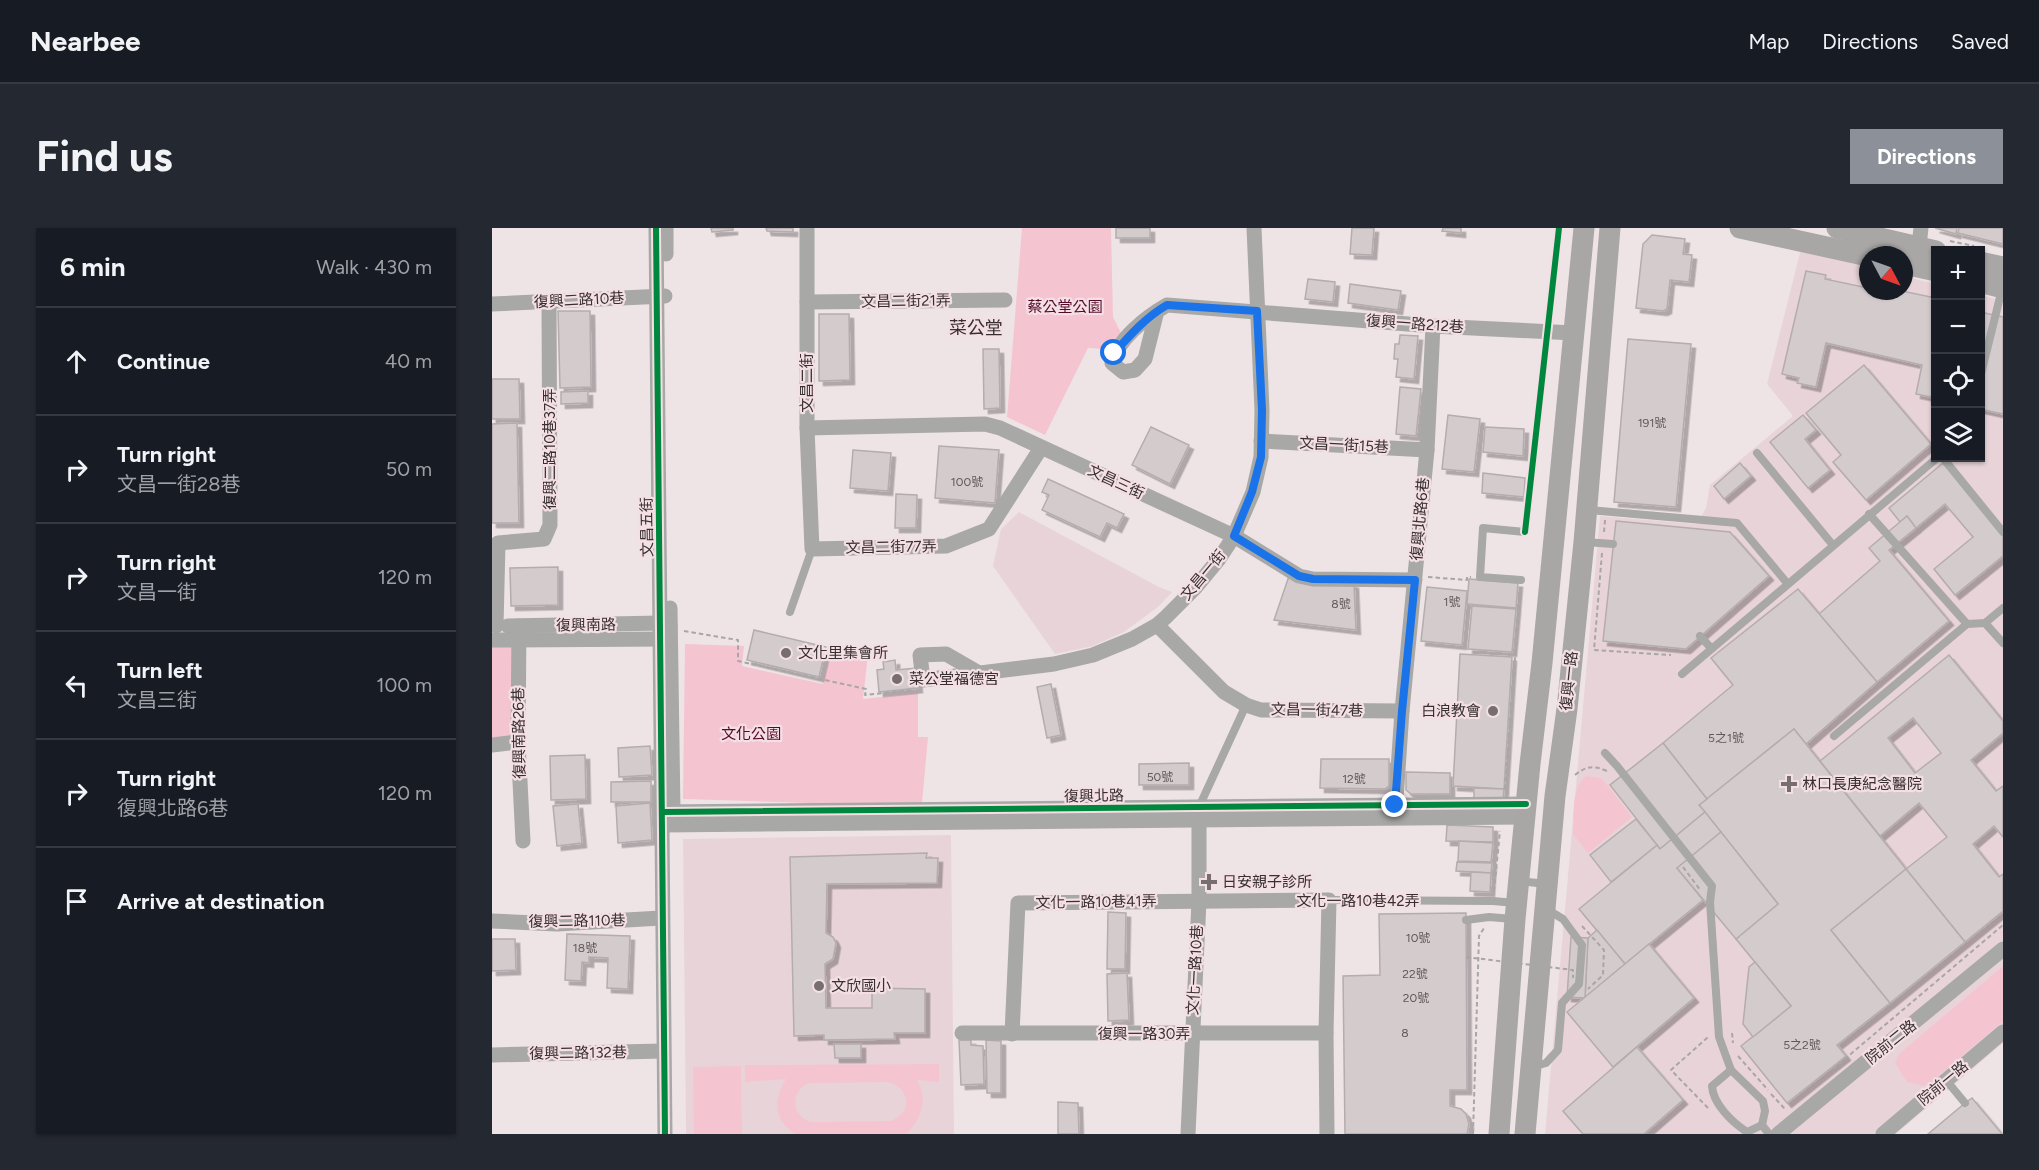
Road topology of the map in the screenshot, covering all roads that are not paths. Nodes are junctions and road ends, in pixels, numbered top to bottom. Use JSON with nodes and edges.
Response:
{"nodes":[{"id":1,"x":656,"y":228,"type":"edge"},
{"id":2,"x":666,"y":228,"type":"edge"},
{"id":3,"x":807,"y":228,"type":"edge"},
{"id":4,"x":1254,"y":228,"type":"edge"},
{"id":5,"x":1584,"y":228,"type":"edge"},
{"id":6,"x":1610,"y":228,"type":"edge"},
{"id":7,"x":1740,"y":228,"type":"edge"},
{"id":8,"x":1837,"y":228,"type":"edge"},
{"id":9,"x":1926,"y":253,"type":"edge"},
{"id":10,"x":1859,"y":254,"type":"edge"},
{"id":11,"x":1985,"y":261,"type":"edge"},
{"id":12,"x":2003,"y":281,"type":"edge"},
{"id":13,"x":1985,"y":282,"type":"edge"},
{"id":14,"x":661,"y":296,"type":"junction"},
{"id":15,"x":1005,"y":300,"type":"dead end"},
{"id":16,"x":549,"y":302,"type":"junction"},
{"id":17,"x":807,"y":302,"type":"junction"},
{"id":18,"x":492,"y":304,"type":"edge"},
{"id":19,"x":1157,"y":311,"type":"dead end"},
{"id":20,"x":1257,"y":311,"type":"junction"},
{"id":21,"x":1433,"y":326,"type":"junction"},
{"id":22,"x":1574,"y":333,"type":"junction"},
{"id":23,"x":1985,"y":357,"type":"edge"},
{"id":24,"x":807,"y":428,"type":"junction"},
{"id":25,"x":1262,"y":441,"type":"junction"},
{"id":26,"x":1041,"y":448,"type":"junction"},
{"id":27,"x":1426,"y":450,"type":"junction"},
{"id":28,"x":1757,"y":453,"type":"dead end"},
{"id":29,"x":1932,"y":462,"type":"edge"},
{"id":30,"x":1946,"y":462,"type":"edge"},
{"id":31,"x":1596,"y":510,"type":"junction"},
{"id":32,"x":1869,"y":514,"type":"junction"},
{"id":33,"x":1526,"y":532,"type":"road end"},
{"id":34,"x":2003,"y":532,"type":"edge"},
{"id":35,"x":1234,"y":536,"type":"junction"},
{"id":36,"x":495,"y":543,"type":"edge"},
{"id":37,"x":812,"y":543,"type":"junction"},
{"id":38,"x":1593,"y":543,"type":"junction"},
{"id":39,"x":1613,"y":544,"type":"dead end"},
{"id":40,"x":1833,"y":544,"type":"junction"},
{"id":41,"x":1414,"y":578,"type":"junction"},
{"id":42,"x":1521,"y":580,"type":"dead end"},
{"id":43,"x":1787,"y":583,"type":"junction"},
{"id":44,"x":2003,"y":608,"type":"edge"},
{"id":45,"x":790,"y":612,"type":"dead end"},
{"id":46,"x":1986,"y":623,"type":"junction"},
{"id":47,"x":1967,"y":624,"type":"junction"},
{"id":48,"x":1157,"y":625,"type":"junction"},
{"id":49,"x":494,"y":630,"type":"edge"},
{"id":50,"x":667,"y":632,"type":"junction"},
{"id":51,"x":518,"y":633,"type":"junction"},
{"id":52,"x":1700,"y":636,"type":"dead end"},
{"id":53,"x":2003,"y":643,"type":"edge"},
{"id":54,"x":1712,"y":648,"type":"junction"},
{"id":55,"x":979,"y":672,"type":"junction"},
{"id":56,"x":1682,"y":674,"type":"dead end"},
{"id":57,"x":1246,"y":705,"type":"junction"},
{"id":58,"x":1402,"y":711,"type":"junction"},
{"id":59,"x":1564,"y":729,"type":"junction"},
{"id":60,"x":1534,"y":731,"type":"junction"},
{"id":61,"x":1834,"y":736,"type":"dead end"},
{"id":62,"x":518,"y":742,"type":"junction"},
{"id":63,"x":492,"y":745,"type":"edge"},
{"id":64,"x":1561,"y":753,"type":"junction"},
{"id":65,"x":1605,"y":753,"type":"dead end"},
{"id":66,"x":1530,"y":764,"type":"junction"},
{"id":67,"x":1525,"y":810,"type":"junction"},
{"id":68,"x":1395,"y":812,"type":"junction"},
{"id":69,"x":1199,"y":814,"type":"junction"},
{"id":70,"x":666,"y":817,"type":"junction"},
{"id":71,"x":523,"y":841,"type":"dead end"},
{"id":72,"x":1519,"y":881,"type":"junction"},
{"id":73,"x":1547,"y":884,"type":"junction"},
{"id":74,"x":1329,"y":900,"type":"junction"},
{"id":75,"x":1198,"y":902,"type":"junction"},
{"id":76,"x":1545,"y":909,"type":"junction"},
{"id":77,"x":1516,"y":911,"type":"junction"},
{"id":78,"x":661,"y":918,"type":"junction"},
{"id":79,"x":1466,"y":920,"type":"dead end"},
{"id":80,"x":492,"y":921,"type":"edge"},
{"id":81,"x":2003,"y":949,"type":"edge"},
{"id":82,"x":2003,"y":1032,"type":"edge"},
{"id":83,"x":962,"y":1033,"type":"dead end"},
{"id":84,"x":1326,"y":1033,"type":"junction"},
{"id":85,"x":1012,"y":1034,"type":"junction"},
{"id":86,"x":1191,"y":1034,"type":"junction"},
{"id":87,"x":663,"y":1051,"type":"junction"},
{"id":88,"x":492,"y":1055,"type":"edge"},
{"id":89,"x":1531,"y":1067,"type":"junction"},
{"id":90,"x":1731,"y":1070,"type":"junction"},
{"id":91,"x":1946,"y":1080,"type":"junction"},
{"id":92,"x":1965,"y":1103,"type":"dead end"},
{"id":93,"x":1762,"y":1125,"type":"junction"},
{"id":94,"x":665,"y":1134,"type":"edge"},
{"id":95,"x":1188,"y":1134,"type":"edge"},
{"id":96,"x":1327,"y":1134,"type":"edge"},
{"id":97,"x":1499,"y":1134,"type":"edge"},
{"id":98,"x":1525,"y":1134,"type":"edge"},
{"id":99,"x":1769,"y":1134,"type":"edge"},
{"id":100,"x":1778,"y":1134,"type":"edge"},
{"id":101,"x":1883,"y":1134,"type":"edge"}],
"edges":[{"from":1,"to":14,"type":"street","name":"文昌五街"},
{"from":2,"to":14,"type":"street","name":"文昌五街"},
{"from":3,"to":17,"type":"street","name":"文昌二街"},
{"from":4,"to":20,"type":"street","name":"文昌一街"},
{"from":5,"to":22,"type":"main road","name":"復興一路"},
{"from":6,"to":31,"type":"main road","name":"復興一路"},
{"from":7,"to":10,"type":"main road"},
{"from":8,"to":9,"type":"main road"},
{"from":11,"to":12,"type":"main road"},
{"from":12,"to":13,"type":"main road"},
{"from":12,"to":23,"type":"lane"},
{"from":14,"to":16,"type":"street","name":"復興二路10巷"},
{"from":14,"to":50,"type":"street","name":"文昌五街"},
{"from":15,"to":17,"type":"street","name":"文昌二街21弄"},
{"from":16,"to":18,"type":"street","name":"復興二路10巷"},
{"from":16,"to":36,"type":"street","name":"復興二路10巷37弄"},
{"from":17,"to":24,"type":"street","name":"文昌二街"},
{"from":19,"to":20,"type":"street","name":"復興一路212巷"},
{"from":20,"to":21,"type":"street","name":"復興一路212巷"},
{"from":20,"to":25,"type":"street","name":"文昌一街"},
{"from":21,"to":22,"type":"street","name":"復興一路212巷"},
{"from":21,"to":27,"type":"street","name":"復興北路6巷"},
{"from":22,"to":60,"type":"main road","name":"復興一路"},
{"from":24,"to":26,"type":"street","name":"文昌三街"},
{"from":24,"to":37,"type":"street","name":"文昌二街"},
{"from":25,"to":27,"type":"street","name":"文昌一街15巷"},
{"from":25,"to":35,"type":"street","name":"文昌一街"},
{"from":26,"to":35,"type":"street","name":"文昌三街"},
{"from":26,"to":37,"type":"street","name":"文昌二街77弄"},
{"from":27,"to":41,"type":"street","name":"復興北路6巷"},
{"from":28,"to":40,"type":"lane"},
{"from":29,"to":32,"type":"lane"},
{"from":30,"to":34,"type":"lane"},
{"from":31,"to":38,"type":"main road","name":"復興一路"},
{"from":31,"to":43,"type":"lane"},
{"from":32,"to":40,"type":"lane"},
{"from":32,"to":47,"type":"lane"},
{"from":33,"to":42,"type":"lane"},
{"from":35,"to":41,"type":"street","name":"文昌三街"},
{"from":35,"to":48,"type":"street","name":"文昌一街"},
{"from":36,"to":49,"type":"street","name":"復興二路10巷37弄"},
{"from":37,"to":45,"type":"lane"},
{"from":38,"to":39,"type":"lane"},
{"from":38,"to":59,"type":"main road","name":"復興一路"},
{"from":40,"to":43,"type":"lane"},
{"from":41,"to":58,"type":"street","name":"復興北路6巷"},
{"from":43,"to":54,"type":"lane"},
{"from":44,"to":46,"type":"lane"},
{"from":46,"to":47,"type":"lane"},
{"from":46,"to":53,"type":"lane"},
{"from":47,"to":61,"type":"lane"},
{"from":48,"to":55,"type":"street","name":"文昌一街"},
{"from":48,"to":57,"type":"street","name":"文昌一街47巷"},
{"from":49,"to":51,"type":"street","name":"復興南路"},
{"from":50,"to":51,"type":"street","name":"復興南路"},
{"from":50,"to":70,"type":"street","name":"文昌五街"},
{"from":51,"to":62,"type":"street","name":"復興南路26巷"},
{"from":52,"to":54,"type":"lane"},
{"from":54,"to":56,"type":"lane"},
{"from":55,"to":55,"type":"street","name":"文昌一街"},
{"from":57,"to":58,"type":"street","name":"文昌一街47巷"},
{"from":57,"to":69,"type":"lane"},
{"from":58,"to":68,"type":"street","name":"復興北路6巷"},
{"from":59,"to":60,"type":"main road"},
{"from":59,"to":64,"type":"main road","name":"復興一路"},
{"from":60,"to":66,"type":"main road","name":"復興一路"},
{"from":62,"to":63,"type":"street"},
{"from":62,"to":71,"type":"street","name":"復興南路26巷"},
{"from":64,"to":66,"type":"main road"},
{"from":64,"to":73,"type":"main road","name":"復興一路"},
{"from":65,"to":90,"type":"lane"},
{"from":66,"to":67,"type":"main road","name":"復興一路"},
{"from":67,"to":68,"type":"street","name":"復興北路"},
{"from":67,"to":72,"type":"main road","name":"復興一路"},
{"from":68,"to":69,"type":"street","name":"復興北路"},
{"from":69,"to":70,"type":"street","name":"復興北路"},
{"from":69,"to":75,"type":"street","name":"文化一路10巷"},
{"from":70,"to":78,"type":"street","name":"文昌五街"},
{"from":72,"to":73,"type":"lane"},
{"from":72,"to":77,"type":"main road","name":"復興一路"},
{"from":73,"to":76,"type":"main road","name":"復興一路"},
{"from":74,"to":75,"type":"street","name":"文化一路10巷42弄"},
{"from":74,"to":77,"type":"lane","name":"文化一路10巷42弄"},
{"from":74,"to":84,"type":"street"},
{"from":75,"to":85,"type":"street","name":"文化一路10巷41弄"},
{"from":75,"to":86,"type":"street","name":"文化一路10巷"},
{"from":76,"to":89,"type":"main road","name":"復興一路"},
{"from":76,"to":89,"type":"lane"},
{"from":77,"to":79,"type":"lane"},
{"from":77,"to":97,"type":"main road","name":"復興一路"},
{"from":78,"to":80,"type":"street","name":"復興二路110巷"},
{"from":78,"to":87,"type":"street","name":"文昌五街"},
{"from":81,"to":100,"type":"street","name":"院前二路"},
{"from":82,"to":91,"type":"street","name":"院前一路"},
{"from":83,"to":85,"type":"street","name":"復興一路30弄"},
{"from":84,"to":86,"type":"street","name":"復興一路30弄"},
{"from":84,"to":96,"type":"street"},
{"from":85,"to":86,"type":"street","name":"復興一路30弄"},
{"from":86,"to":95,"type":"street","name":"文化一路10巷"},
{"from":87,"to":88,"type":"street","name":"復興二路132巷"},
{"from":87,"to":94,"type":"street","name":"文昌五街"},
{"from":89,"to":98,"type":"main road","name":"復興一路"},
{"from":90,"to":93,"type":"lane"},
{"from":90,"to":93,"type":"lane"},
{"from":91,"to":92,"type":"lane"},
{"from":91,"to":101,"type":"street","name":"院前一路"},
{"from":93,"to":99,"type":"lane"}]}
